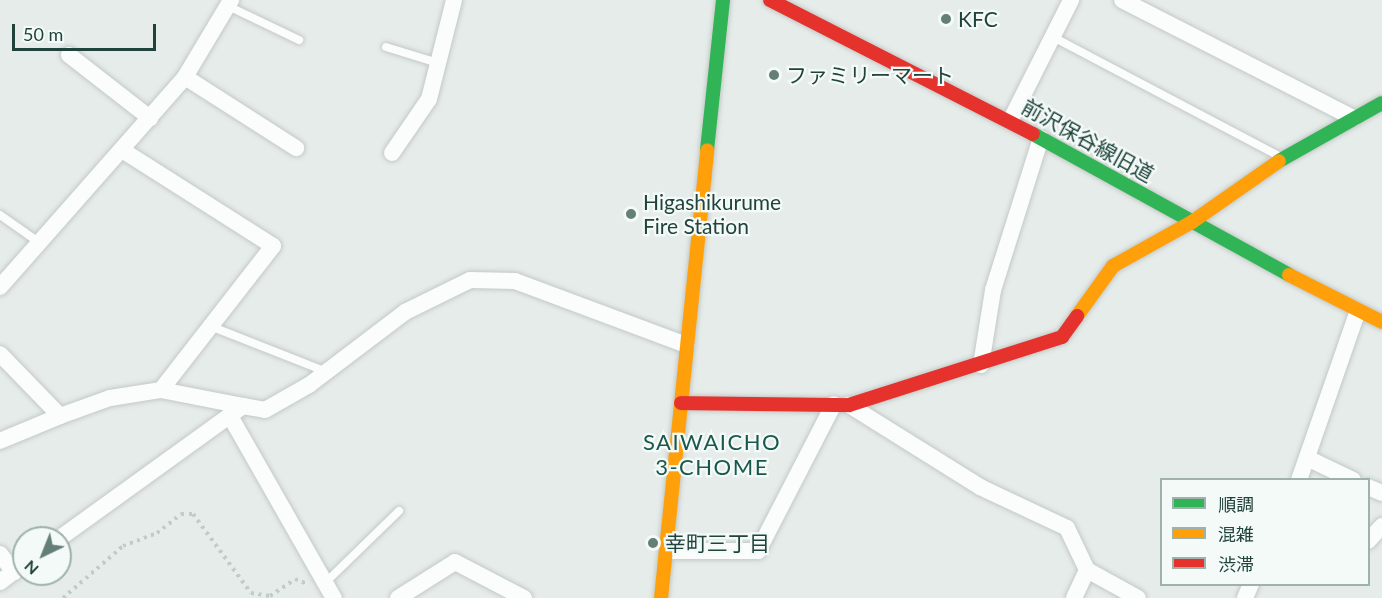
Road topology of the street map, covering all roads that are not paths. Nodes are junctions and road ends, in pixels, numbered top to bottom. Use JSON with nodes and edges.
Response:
{"nodes":[{"id":1,"x":454,"y":0,"type":"edge"},
{"id":2,"x":723,"y":0,"type":"edge"},
{"id":3,"x":770,"y":0,"type":"edge"},
{"id":4,"x":1071,"y":0,"type":"edge"},
{"id":5,"x":1122,"y":0,"type":"edge"},
{"id":6,"x":229,"y":3,"type":"edge"},
{"id":7,"x":1053,"y":37,"type":"junction"},
{"id":8,"x":299,"y":40,"type":"dead end"},
{"id":9,"x":386,"y":47,"type":"dead end"},
{"id":10,"x":69,"y":55,"type":"dead end"},
{"id":11,"x":438,"y":63,"type":"junction"},
{"id":12,"x":184,"y":77,"type":"junction"},
{"id":13,"x":1382,"y":103,"type":"edge"},
{"id":14,"x":150,"y":118,"type":"junction"},
{"id":15,"x":1354,"y":118,"type":"junction"},
{"id":16,"x":1010,"y":121,"type":"junction"},
{"id":17,"x":1041,"y":138,"type":"junction"},
{"id":18,"x":296,"y":148,"type":"dead end"},
{"id":19,"x":122,"y":150,"type":"junction"},
{"id":20,"x":392,"y":153,"type":"dead end"},
{"id":21,"x":1283,"y":158,"type":"junction"},
{"id":22,"x":0,"y":215,"type":"edge"},
{"id":23,"x":1192,"y":222,"type":"junction"},
{"id":24,"x":41,"y":243,"type":"junction"},
{"id":25,"x":2,"y":281,"type":"edge"},
{"id":26,"x":1358,"y":311,"type":"junction"},
{"id":27,"x":1382,"y":322,"type":"edge"},
{"id":28,"x":209,"y":326,"type":"junction"},
{"id":29,"x":686,"y":345,"type":"junction"},
{"id":30,"x":0,"y":354,"type":"edge"},
{"id":31,"x":981,"y":365,"type":"junction"},
{"id":32,"x":327,"y":372,"type":"junction"},
{"id":33,"x":161,"y":390,"type":"junction"},
{"id":34,"x":681,"y":403,"type":"junction"},
{"id":35,"x":842,"y":404,"type":"junction"},
{"id":36,"x":237,"y":411,"type":"junction"},
{"id":37,"x":60,"y":416,"type":"junction"},
{"id":38,"x":0,"y":441,"type":"edge"},
{"id":39,"x":1306,"y":458,"type":"junction"},
{"id":40,"x":1300,"y":478,"type":"edge"},
{"id":41,"x":1349,"y":478,"type":"edge"},
{"id":42,"x":399,"y":511,"type":"dead end"},
{"id":43,"x":1382,"y":526,"type":"edge"},
{"id":44,"x":72,"y":529,"type":"edge"},
{"id":45,"x":1370,"y":539,"type":"edge"},
{"id":46,"x":667,"y":551,"type":"junction"},
{"id":47,"x":0,"y":554,"type":"edge"},
{"id":48,"x":1087,"y":570,"type":"junction"},
{"id":49,"x":12,"y":572,"type":"edge"},
{"id":50,"x":319,"y":583,"type":"junction"},
{"id":51,"x":408,"y":596,"type":"edge"},
{"id":52,"x":334,"y":598,"type":"edge"},
{"id":53,"x":524,"y":598,"type":"edge"},
{"id":54,"x":661,"y":598,"type":"edge"},
{"id":55,"x":1074,"y":598,"type":"edge"},
{"id":56,"x":1138,"y":598,"type":"edge"}],
"edges":[{"from":1,"to":11,"type":"street"},
{"from":2,"to":29,"type":"street"},
{"from":3,"to":16,"type":"street","name":"前沢保谷線旧道"},
{"from":4,"to":7,"type":"street"},
{"from":5,"to":15,"type":"street"},
{"from":6,"to":8,"type":"lane"},
{"from":6,"to":12,"type":"street"},
{"from":7,"to":16,"type":"street"},
{"from":7,"to":21,"type":"lane"},
{"from":9,"to":11,"type":"lane"},
{"from":10,"to":14,"type":"street"},
{"from":11,"to":20,"type":"street"},
{"from":12,"to":14,"type":"street"},
{"from":12,"to":18,"type":"street"},
{"from":13,"to":15,"type":"street"},
{"from":14,"to":19,"type":"street"},
{"from":15,"to":21,"type":"street"},
{"from":16,"to":17,"type":"street","name":"前沢保谷線旧道"},
{"from":17,"to":23,"type":"street","name":"前沢保谷線旧道"},
{"from":17,"to":31,"type":"street"},
{"from":19,"to":24,"type":"street"},
{"from":19,"to":28,"type":"street"},
{"from":21,"to":23,"type":"street"},
{"from":22,"to":24,"type":"lane"},
{"from":23,"to":26,"type":"street","name":"前沢保谷線旧道"},
{"from":23,"to":31,"type":"street"},
{"from":24,"to":25,"type":"street"},
{"from":26,"to":27,"type":"street","name":"前沢保谷線旧道"},
{"from":26,"to":39,"type":"street"},
{"from":28,"to":32,"type":"lane"},
{"from":28,"to":33,"type":"street"},
{"from":29,"to":32,"type":"street"},
{"from":29,"to":34,"type":"street"},
{"from":30,"to":37,"type":"street"},
{"from":31,"to":35,"type":"street"},
{"from":32,"to":36,"type":"street"},
{"from":33,"to":36,"type":"street"},
{"from":33,"to":37,"type":"street"},
{"from":34,"to":35,"type":"street"},
{"from":34,"to":46,"type":"street"},
{"from":35,"to":46,"type":"street"},
{"from":35,"to":48,"type":"street"},
{"from":36,"to":44,"type":"street"},
{"from":36,"to":50,"type":"street"},
{"from":37,"to":38,"type":"street"},
{"from":39,"to":40,"type":"street"},
{"from":39,"to":41,"type":"street"},
{"from":42,"to":50,"type":"lane"},
{"from":43,"to":45,"type":"street"},
{"from":46,"to":54,"type":"street"},
{"from":47,"to":49,"type":"street"},
{"from":48,"to":55,"type":"street"},
{"from":48,"to":56,"type":"street"},
{"from":50,"to":52,"type":"street"},
{"from":51,"to":53,"type":"street"}]}
